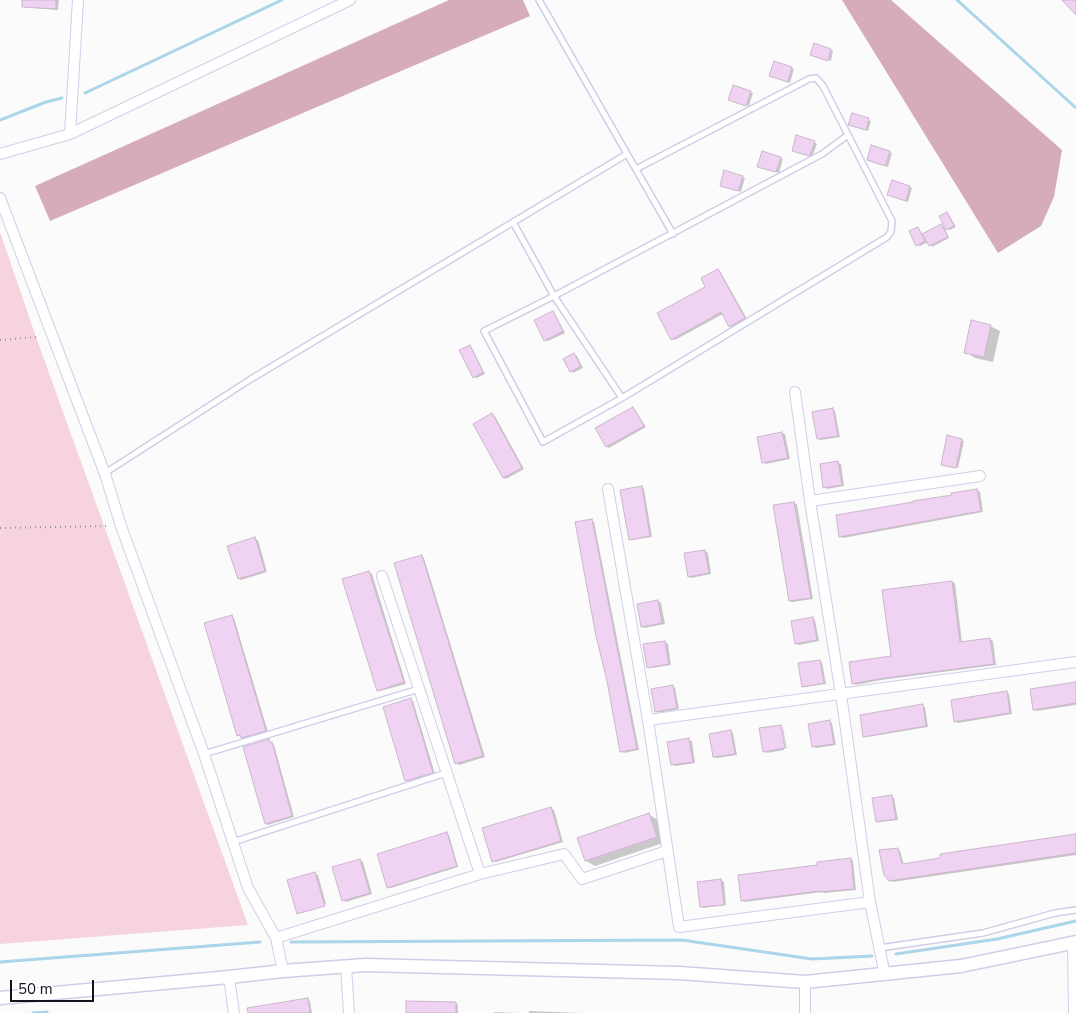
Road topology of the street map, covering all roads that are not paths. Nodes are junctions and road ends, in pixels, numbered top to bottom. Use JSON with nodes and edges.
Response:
{"nodes":[{"id":1,"x":78,"y":0,"type":"edge"},
{"id":2,"x":350,"y":0,"type":"edge"},
{"id":3,"x":539,"y":0,"type":"edge"},
{"id":4,"x":70,"y":134,"type":"junction"},
{"id":5,"x":848,"y":135,"type":"junction"},
{"id":6,"x":0,"y":154,"type":"edge"},
{"id":7,"x":627,"y":154,"type":"junction"},
{"id":8,"x":636,"y":169,"type":"junction"},
{"id":9,"x":0,"y":198,"type":"edge"},
{"id":10,"x":513,"y":222,"type":"junction"},
{"id":11,"x":673,"y":234,"type":"junction"},
{"id":12,"x":554,"y":296,"type":"junction"},
{"id":13,"x":795,"y":392,"type":"dead end"},
{"id":14,"x":622,"y":398,"type":"junction"},
{"id":15,"x":104,"y":474,"type":"junction"},
{"id":16,"x":980,"y":476,"type":"dead end"},
{"id":17,"x":608,"y":489,"type":"dead end"},
{"id":18,"x":810,"y":501,"type":"junction"},
{"id":19,"x":382,"y":576,"type":"dead end"},
{"id":20,"x":1076,"y":662,"type":"edge"},
{"id":21,"x":419,"y":689,"type":"junction"},
{"id":22,"x":841,"y":694,"type":"junction"},
{"id":23,"x":648,"y":720,"type":"junction"},
{"id":24,"x":204,"y":754,"type":"junction"},
{"id":25,"x":446,"y":773,"type":"junction"},
{"id":26,"x":233,"y":842,"type":"junction"},
{"id":27,"x":667,"y":851,"type":"junction"},
{"id":28,"x":480,"y":874,"type":"junction"},
{"id":29,"x":870,"y":902,"type":"junction"},
{"id":30,"x":1076,"y":910,"type":"edge"},
{"id":31,"x":276,"y":938,"type":"junction"},
{"id":32,"x":1074,"y":942,"type":"edge"},
{"id":33,"x":878,"y":948,"type":"junction"},
{"id":34,"x":346,"y":967,"type":"junction"},
{"id":35,"x":283,"y":971,"type":"junction"},
{"id":36,"x":885,"y":975,"type":"junction"},
{"id":37,"x":229,"y":977,"type":"junction"},
{"id":38,"x":804,"y":982,"type":"junction"},
{"id":39,"x":0,"y":998,"type":"edge"},
{"id":40,"x":234,"y":1013,"type":"edge"},
{"id":41,"x":349,"y":1013,"type":"edge"},
{"id":42,"x":805,"y":1013,"type":"edge"},
{"id":43,"x":1074,"y":1013,"type":"edge"}],
"edges":[{"from":1,"to":4,"type":"street"},
{"from":2,"to":4,"type":"street"},
{"from":3,"to":7,"type":"lane"},
{"from":4,"to":6,"type":"street"},
{"from":5,"to":8,"type":"lane"},
{"from":5,"to":11,"type":"lane"},
{"from":5,"to":14,"type":"lane"},
{"from":7,"to":8,"type":"lane"},
{"from":7,"to":10,"type":"lane"},
{"from":8,"to":11,"type":"lane"},
{"from":9,"to":15,"type":"street"},
{"from":10,"to":12,"type":"lane"},
{"from":10,"to":15,"type":"lane"},
{"from":11,"to":12,"type":"lane"},
{"from":12,"to":14,"type":"lane"},
{"from":12,"to":14,"type":"lane"},
{"from":13,"to":18,"type":"street"},
{"from":15,"to":24,"type":"street"},
{"from":16,"to":18,"type":"street"},
{"from":17,"to":23,"type":"street"},
{"from":18,"to":22,"type":"street"},
{"from":19,"to":21,"type":"street"},
{"from":20,"to":22,"type":"street"},
{"from":21,"to":24,"type":"lane"},
{"from":21,"to":25,"type":"street"},
{"from":22,"to":23,"type":"street"},
{"from":22,"to":29,"type":"street"},
{"from":23,"to":27,"type":"street"},
{"from":24,"to":26,"type":"street"},
{"from":25,"to":26,"type":"lane"},
{"from":25,"to":28,"type":"street"},
{"from":26,"to":31,"type":"street"},
{"from":27,"to":28,"type":"street"},
{"from":27,"to":29,"type":"street"},
{"from":28,"to":31,"type":"street"},
{"from":29,"to":33,"type":"street"},
{"from":30,"to":33,"type":"lane"},
{"from":31,"to":35,"type":"street"},
{"from":32,"to":36,"type":"street"},
{"from":32,"to":43,"type":"street"},
{"from":33,"to":36,"type":"street"},
{"from":34,"to":35,"type":"street"},
{"from":34,"to":38,"type":"street"},
{"from":34,"to":41,"type":"street"},
{"from":35,"to":37,"type":"street"},
{"from":36,"to":38,"type":"street"},
{"from":37,"to":39,"type":"street"},
{"from":37,"to":40,"type":"street"},
{"from":38,"to":42,"type":"street"}]}
